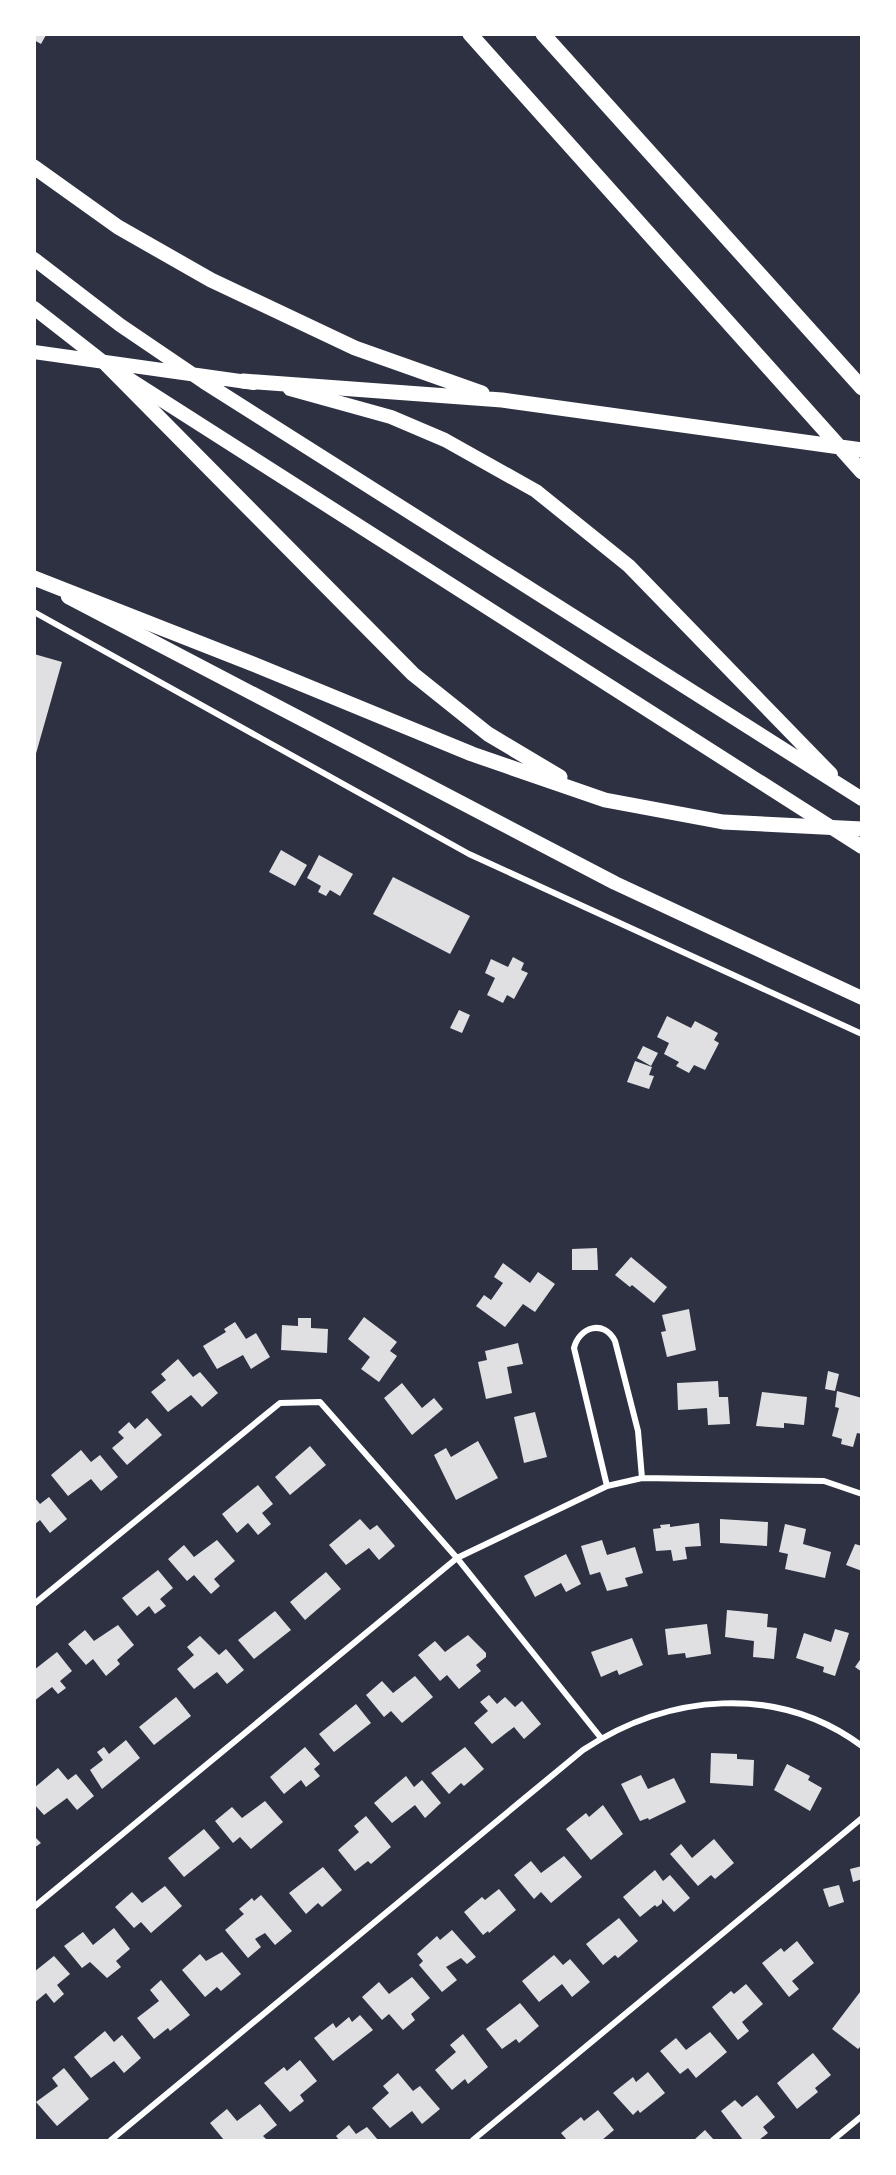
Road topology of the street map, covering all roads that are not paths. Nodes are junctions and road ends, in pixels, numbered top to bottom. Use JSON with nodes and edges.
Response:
{"nodes":[{"id":1,"x":470,"y":34,"type":"edge"},
{"id":2,"x":543,"y":34,"type":"edge"},
{"id":3,"x":34,"y":167,"type":"edge"},
{"id":4,"x":34,"y":259,"type":"edge"},
{"id":5,"x":34,"y":308,"type":"edge"},
{"id":6,"x":34,"y":352,"type":"edge"},
{"id":7,"x":107,"y":365,"type":"junction"},
{"id":8,"x":243,"y":381,"type":"junction"},
{"id":9,"x":861,"y":388,"type":"edge"},
{"id":10,"x":502,"y":400,"type":"junction"},
{"id":11,"x":861,"y":450,"type":"edge"},
{"id":12,"x":861,"y":472,"type":"edge"},
{"id":13,"x":34,"y":579,"type":"edge"},
{"id":14,"x":34,"y":612,"type":"edge"},
{"id":15,"x":842,"y":787,"type":"junction"},
{"id":16,"x":861,"y":798,"type":"edge"},
{"id":17,"x":605,"y":800,"type":"junction"},
{"id":18,"x":861,"y":829,"type":"edge"},
{"id":19,"x":861,"y":848,"type":"edge"},
{"id":20,"x":861,"y":998,"type":"edge"},
{"id":21,"x":861,"y":1034,"type":"edge"},
{"id":22,"x":642,"y":1478,"type":"junction"},
{"id":23,"x":607,"y":1486,"type":"junction"},
{"id":24,"x":861,"y":1494,"type":"edge"},
{"id":25,"x":457,"y":1558,"type":"junction"},
{"id":26,"x":34,"y":1604,"type":"edge"},
{"id":27,"x":601,"y":1738,"type":"junction"},
{"id":28,"x":861,"y":1746,"type":"edge"},
{"id":29,"x":861,"y":1818,"type":"edge"},
{"id":30,"x":34,"y":1907,"type":"edge"},
{"id":31,"x":861,"y":2116,"type":"edge"},
{"id":32,"x":111,"y":2140,"type":"edge"},
{"id":33,"x":473,"y":2140,"type":"edge"},
{"id":34,"x":833,"y":2140,"type":"edge"}],
"edges":[{"from":1,"to":12,"type":"highway"},
{"from":2,"to":9,"type":"highway"},
{"from":3,"to":10,"type":"highway"},
{"from":4,"to":15,"type":"main road"},
{"from":5,"to":7,"type":"main road"},
{"from":6,"to":8,"type":"main road"},
{"from":7,"to":17,"type":"highway"},
{"from":7,"to":19,"type":"main road"},
{"from":8,"to":10,"type":"highway"},
{"from":8,"to":15,"type":"main road"},
{"from":10,"to":11,"type":"highway"},
{"from":13,"to":17,"type":"highway"},
{"from":13,"to":20,"type":"main road"},
{"from":14,"to":21,"type":"street"},
{"from":15,"to":16,"type":"main road"},
{"from":17,"to":18,"type":"highway"},
{"from":22,"to":23,"type":"street"},
{"from":22,"to":23,"type":"street"},
{"from":22,"to":24,"type":"street"},
{"from":23,"to":25,"type":"street"},
{"from":25,"to":26,"type":"street"},
{"from":25,"to":27,"type":"street"},
{"from":25,"to":30,"type":"street"},
{"from":27,"to":28,"type":"street"},
{"from":27,"to":32,"type":"street"},
{"from":29,"to":33,"type":"street"},
{"from":31,"to":34,"type":"street"}]}
